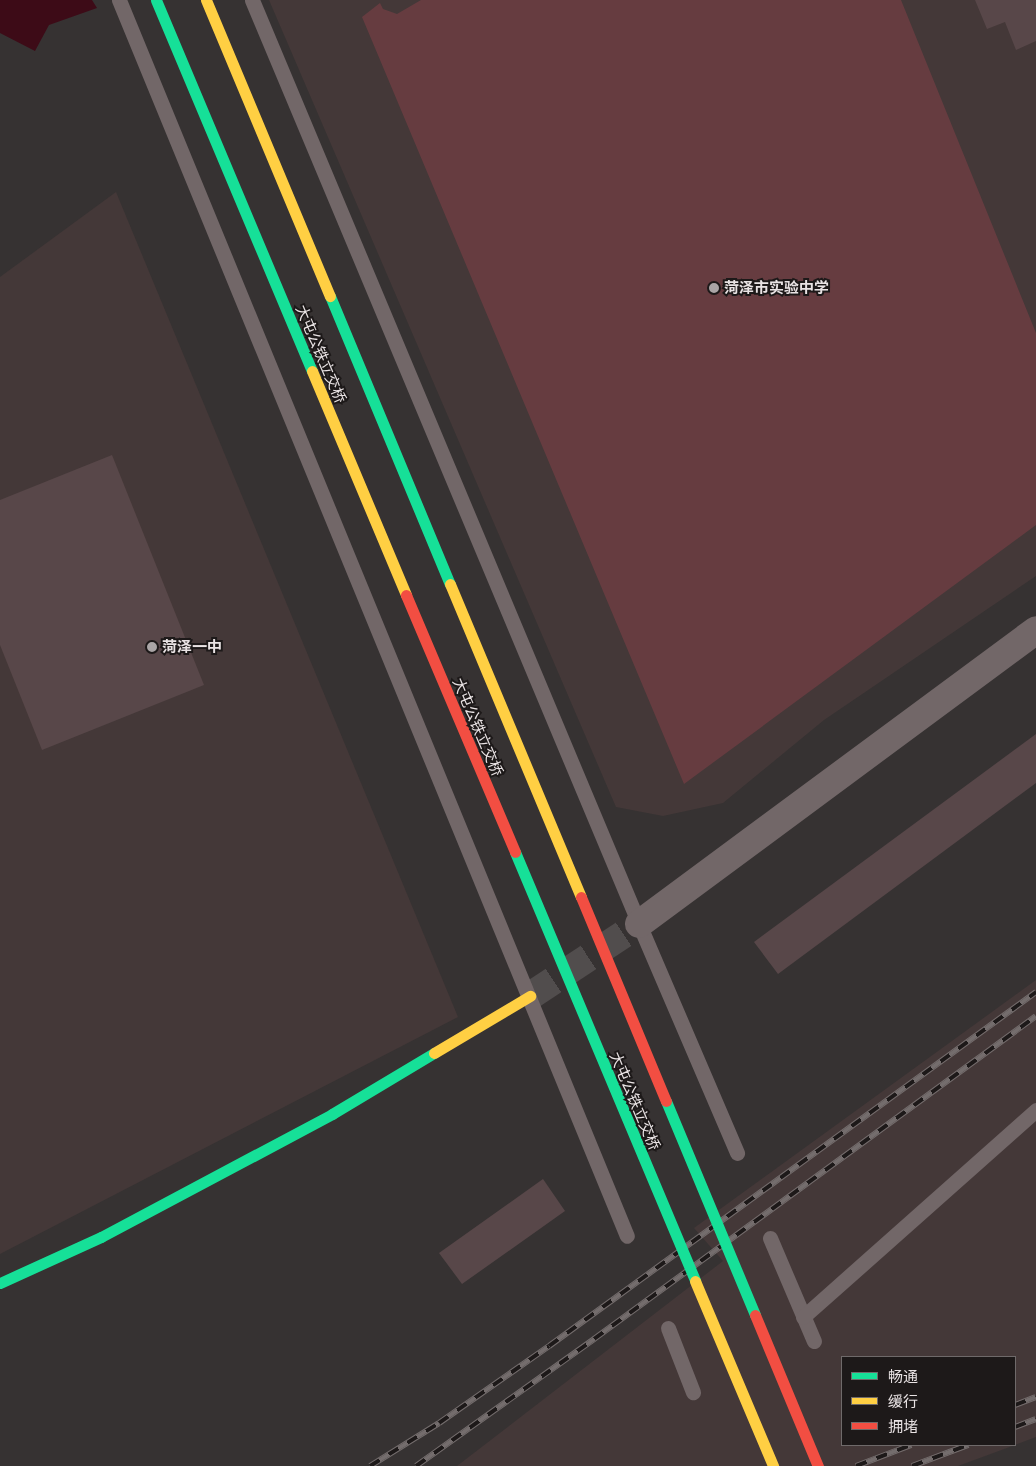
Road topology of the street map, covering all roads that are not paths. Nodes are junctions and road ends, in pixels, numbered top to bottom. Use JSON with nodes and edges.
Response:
{"nodes":[{"id":1,"x":119,"y":0,"type":"edge"},
{"id":2,"x":156,"y":0,"type":"edge"},
{"id":3,"x":206,"y":0,"type":"edge"},
{"id":4,"x":252,"y":0,"type":"edge"},
{"id":5,"x":1036,"y":630,"type":"edge"},
{"id":6,"x":638,"y":924,"type":"junction"},
{"id":7,"x":530,"y":996,"type":"junction"},
{"id":8,"x":1036,"y":1110,"type":"edge"},
{"id":9,"x":737,"y":1153,"type":"dead end"},
{"id":10,"x":627,"y":1236,"type":"dead end"},
{"id":11,"x":770,"y":1238,"type":"dead end"},
{"id":12,"x":0,"y":1284,"type":"edge"},
{"id":13,"x":803,"y":1317,"type":"junction"},
{"id":14,"x":668,"y":1328,"type":"dead end"},
{"id":15,"x":814,"y":1340,"type":"dead end"},
{"id":16,"x":692,"y":1392,"type":"dead end"},
{"id":17,"x":772,"y":1466,"type":"edge"},
{"id":18,"x":818,"y":1466,"type":"edge"}],
"edges":[{"from":1,"to":7,"type":"lane"},
{"from":2,"to":17,"type":"main road","name":"大屯公铁立交桥","bridge":true},
{"from":3,"to":18,"type":"main road","name":"大屯公铁立交桥","bridge":true},
{"from":4,"to":6,"type":"lane"},
{"from":5,"to":6,"type":"street"},
{"from":6,"to":9,"type":"lane"},
{"from":7,"to":10,"type":"lane"},
{"from":7,"to":12,"type":"main road"},
{"from":8,"to":13,"type":"lane"},
{"from":11,"to":13,"type":"lane"},
{"from":13,"to":15,"type":"lane"},
{"from":14,"to":16,"type":"lane"}]}
